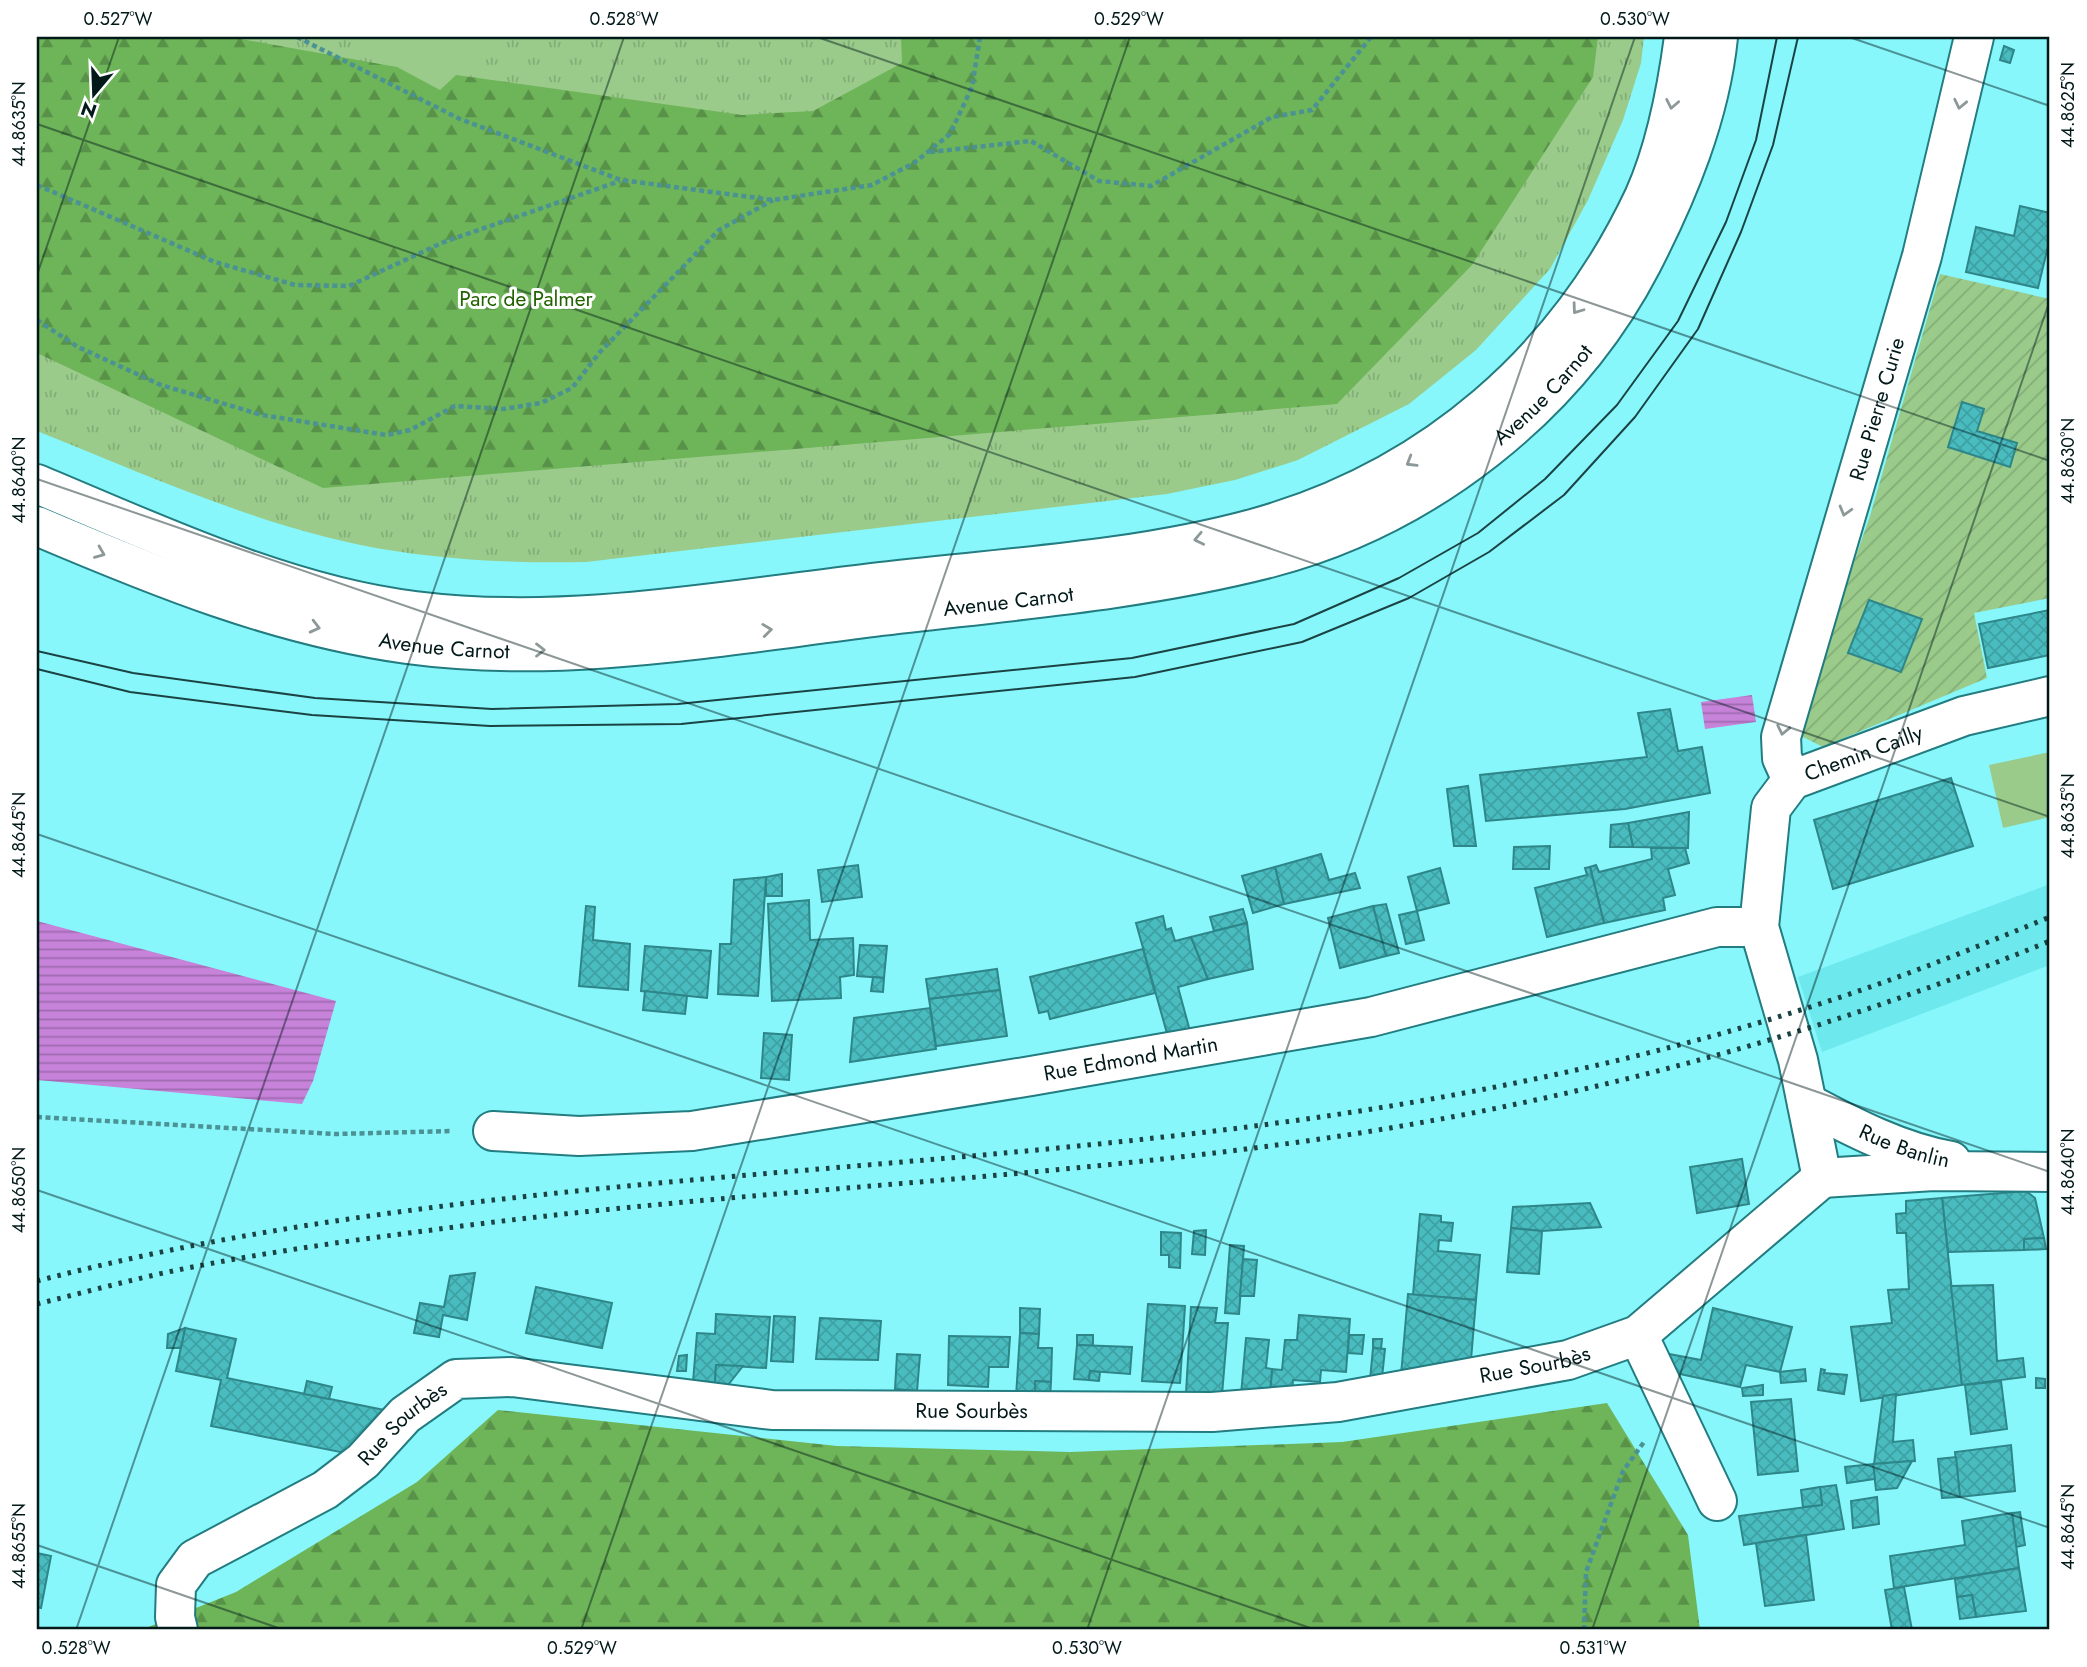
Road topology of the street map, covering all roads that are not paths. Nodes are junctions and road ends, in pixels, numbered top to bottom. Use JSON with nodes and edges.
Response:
{"nodes":[{"id":1,"x":1684,"y":37,"type":"edge"},
{"id":2,"x":1718,"y":37,"type":"edge"},
{"id":3,"x":1974,"y":37,"type":"edge"},
{"id":4,"x":37,"y":484,"type":"edge"},
{"id":5,"x":37,"y":526,"type":"edge"},
{"id":6,"x":2050,"y":696,"type":"edge"},
{"id":7,"x":1791,"y":780,"type":"junction"},
{"id":8,"x":1759,"y":927,"type":"junction"},
{"id":9,"x":1807,"y":1103,"type":"junction"},
{"id":10,"x":493,"y":1131,"type":"road end"},
{"id":11,"x":2008,"y":1172,"type":"junction"},
{"id":12,"x":2050,"y":1172,"type":"edge"},
{"id":13,"x":1822,"y":1178,"type":"junction"},
{"id":14,"x":1638,"y":1335,"type":"junction"},
{"id":15,"x":1717,"y":1501,"type":"dead end"},
{"id":16,"x":176,"y":1624,"type":"edge"}],
"edges":[{"from":1,"to":4,"type":"street","name":"Avenue Carnot","one_way":true},
{"from":5,"to":2,"type":"street","name":"Avenue Carnot","one_way":true},
{"from":3,"to":7,"type":"street","name":"Rue Pierre Curie","one_way":true},
{"from":6,"to":7,"type":"street","name":"Chemin Cailly"},
{"from":7,"to":8,"type":"street","name":"Chemin Cailly"},
{"from":8,"to":9,"type":"street","name":"Chemin Cailly"},
{"from":8,"to":10,"type":"street","name":"Rue Edmond Martin"},
{"from":9,"to":11,"type":"street","name":"Rue Banlin"},
{"from":9,"to":13,"type":"street","name":"Chemin Cailly"},
{"from":11,"to":12,"type":"street","name":"Rue Banlin"},
{"from":11,"to":13,"type":"street","name":"Rue Banlin"},
{"from":13,"to":14,"type":"street","name":"Rue Sourbès"},
{"from":14,"to":15,"type":"street"},
{"from":14,"to":16,"type":"street","name":"Rue Sourbès"}]}
